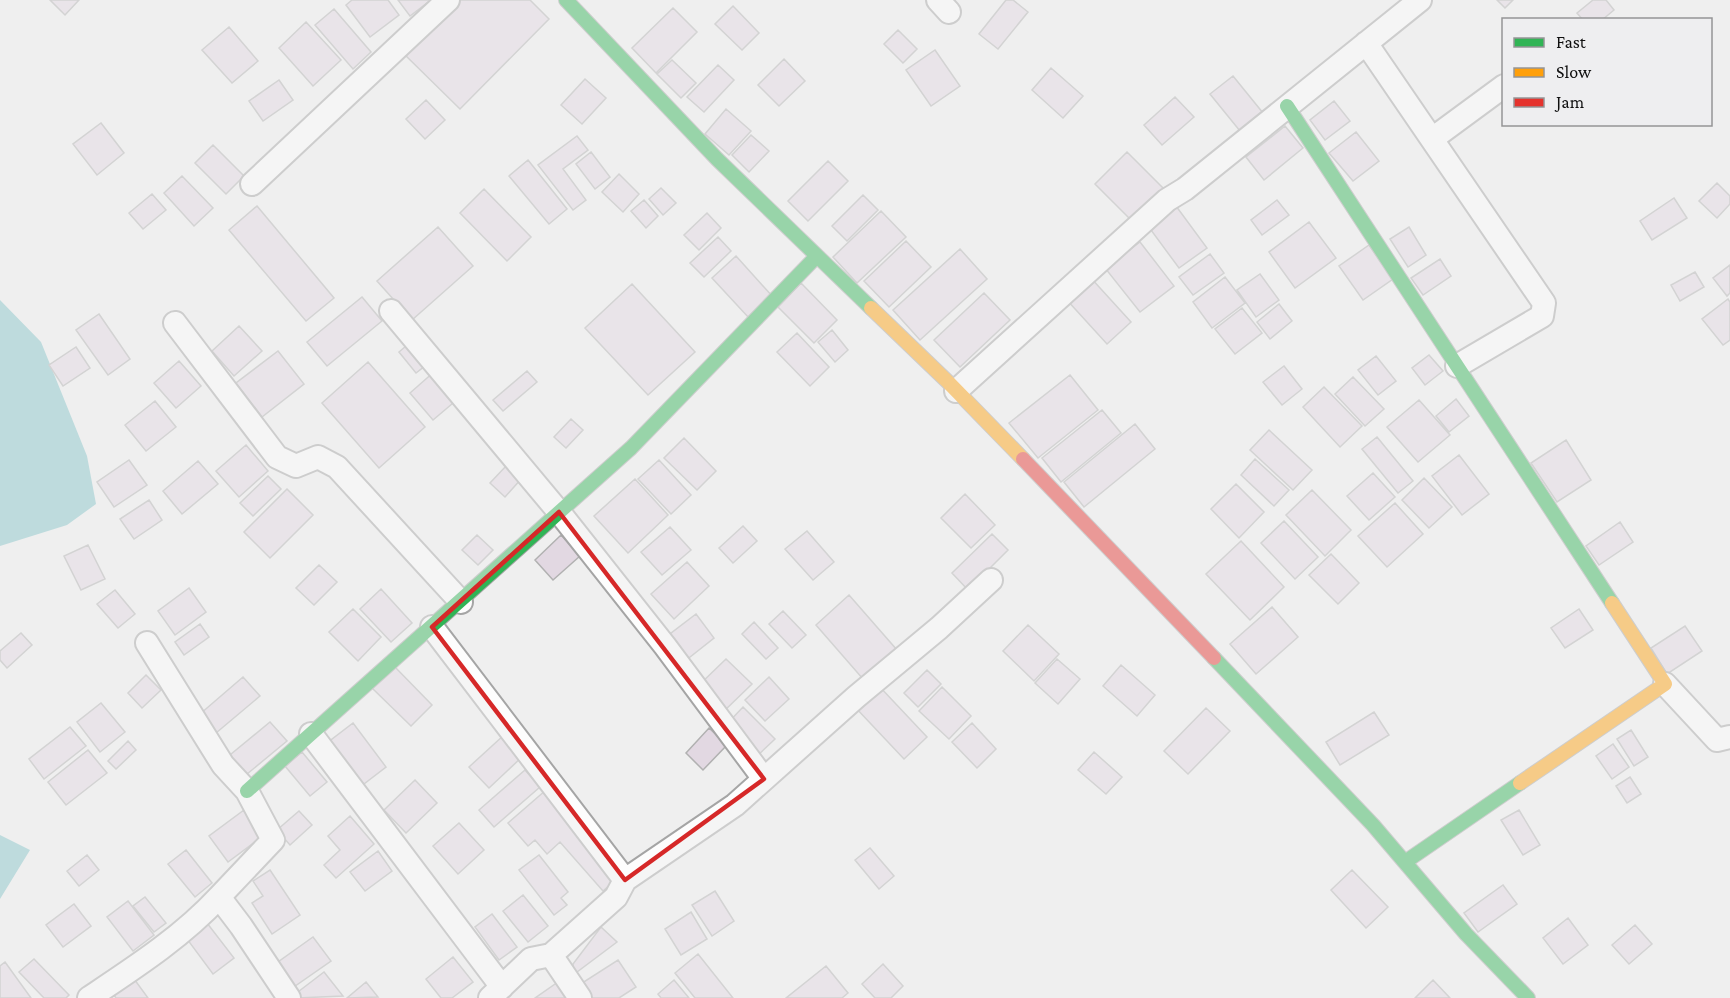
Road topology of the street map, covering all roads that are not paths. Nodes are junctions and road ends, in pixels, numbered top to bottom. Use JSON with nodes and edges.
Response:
{"nodes":[{"id":1,"x":447,"y":0,"type":"edge"},
{"id":2,"x":566,"y":0,"type":"edge"},
{"id":3,"x":1420,"y":0,"type":"edge"},
{"id":4,"x":1366,"y":43,"type":"junction"},
{"id":5,"x":1502,"y":87,"type":"edge"},
{"id":6,"x":1287,"y":106,"type":"junction"},
{"id":7,"x":1432,"y":139,"type":"junction"},
{"id":8,"x":252,"y":184,"type":"dead end"},
{"id":9,"x":816,"y":257,"type":"junction"},
{"id":10,"x":391,"y":311,"type":"dead end"},
{"id":11,"x":175,"y":323,"type":"dead end"},
{"id":12,"x":1457,"y":366,"type":"junction"},
{"id":13,"x":956,"y":391,"type":"junction"},
{"id":14,"x":559,"y":512,"type":"junction"},
{"id":15,"x":991,"y":580,"type":"dead end"},
{"id":16,"x":460,"y":602,"type":"junction"},
{"id":17,"x":432,"y":627,"type":"junction"},
{"id":18,"x":147,"y":643,"type":"dead end"},
{"id":19,"x":1665,"y":684,"type":"junction"},
{"id":20,"x":311,"y":734,"type":"junction"},
{"id":21,"x":1730,"y":737,"type":"edge"},
{"id":22,"x":764,"y":780,"type":"junction"},
{"id":23,"x":247,"y":791,"type":"junction"},
{"id":24,"x":1405,"y":862,"type":"junction"},
{"id":25,"x":625,"y":880,"type":"junction"},
{"id":26,"x":219,"y":897,"type":"junction"},
{"id":27,"x":551,"y":955,"type":"junction"},
{"id":28,"x":496,"y":992,"type":"edge"},
{"id":29,"x":89,"y":998,"type":"edge"},
{"id":30,"x":289,"y":998,"type":"edge"},
{"id":31,"x":580,"y":998,"type":"edge"},
{"id":32,"x":1528,"y":998,"type":"edge"}],
"edges":[{"from":1,"to":8,"type":"street"},
{"from":2,"to":9,"type":"street"},
{"from":3,"to":4,"type":"street"},
{"from":4,"to":6,"type":"street"},
{"from":4,"to":7,"type":"street"},
{"from":5,"to":7,"type":"street"},
{"from":6,"to":12,"type":"street"},
{"from":6,"to":13,"type":"street"},
{"from":7,"to":12,"type":"street"},
{"from":9,"to":13,"type":"street"},
{"from":9,"to":14,"type":"street"},
{"from":10,"to":14,"type":"street"},
{"from":11,"to":16,"type":"street"},
{"from":12,"to":19,"type":"street"},
{"from":13,"to":24,"type":"street"},
{"from":14,"to":16,"type":"street"},
{"from":14,"to":22,"type":"street"},
{"from":15,"to":22,"type":"street"},
{"from":16,"to":17,"type":"street"},
{"from":17,"to":20,"type":"street"},
{"from":17,"to":25,"type":"street"},
{"from":18,"to":23,"type":"street"},
{"from":19,"to":21,"type":"street"},
{"from":19,"to":24,"type":"street"},
{"from":20,"to":23,"type":"street"},
{"from":20,"to":28,"type":"street"},
{"from":22,"to":25,"type":"street"},
{"from":23,"to":26,"type":"street"},
{"from":24,"to":32,"type":"street"},
{"from":25,"to":27,"type":"street"},
{"from":26,"to":29,"type":"street"},
{"from":26,"to":30,"type":"street"},
{"from":27,"to":28,"type":"street"},
{"from":27,"to":31,"type":"street"}]}
